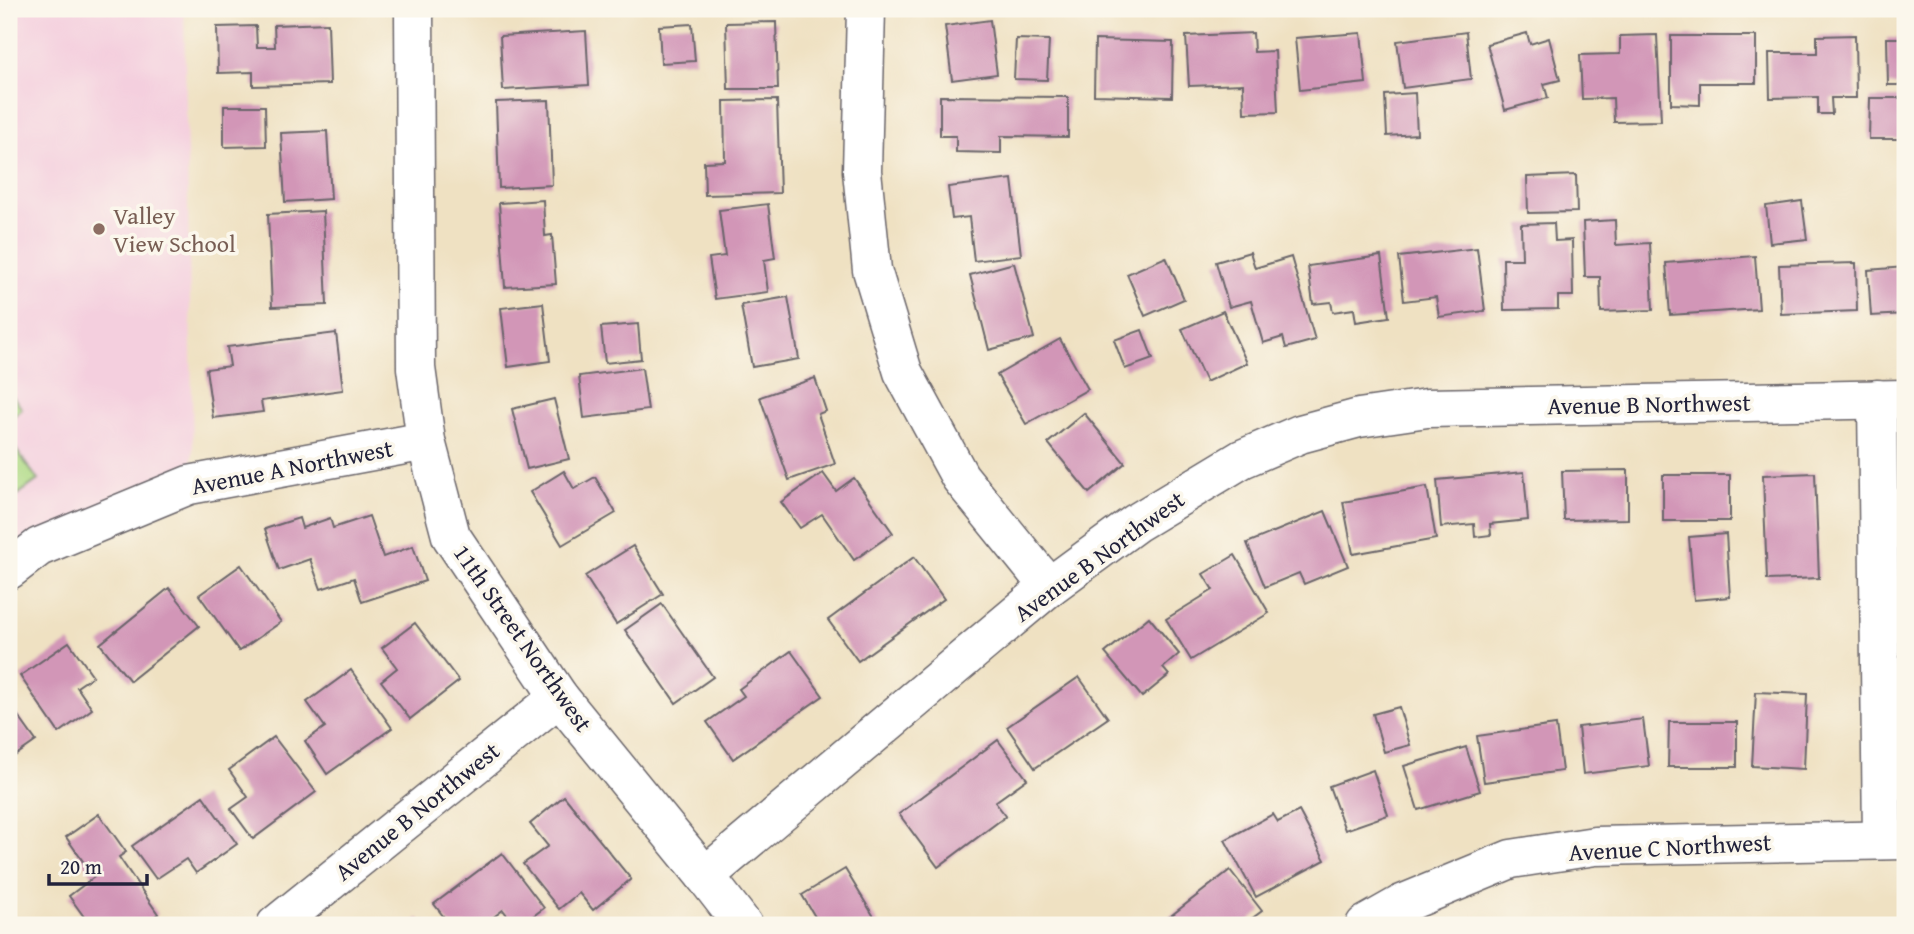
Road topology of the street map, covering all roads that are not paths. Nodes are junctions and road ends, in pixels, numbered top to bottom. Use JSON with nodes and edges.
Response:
{"nodes":[{"id":1,"x":414,"y":9,"type":"edge"},
{"id":2,"x":866,"y":9,"type":"edge"},
{"id":3,"x":1891,"y":399,"type":"edge"},
{"id":4,"x":426,"y":441,"type":"junction"},
{"id":5,"x":9,"y":570,"type":"edge"},
{"id":6,"x":1049,"y":587,"type":"junction"},
{"id":7,"x":559,"y":697,"type":"junction"},
{"id":8,"x":1894,"y":840,"type":"edge"},
{"id":9,"x":705,"y":876,"type":"junction"},
{"id":10,"x":276,"y":925,"type":"edge"},
{"id":11,"x":743,"y":925,"type":"edge"},
{"id":12,"x":1365,"y":925,"type":"edge"}],
"edges":[{"from":1,"to":4,"type":"street","name":"11th Street Northwest"},
{"from":2,"to":6,"type":"street"},
{"from":3,"to":6,"type":"street","name":"Avenue B Northwest"},
{"from":3,"to":8,"type":"street"},
{"from":4,"to":5,"type":"street","name":"Avenue A Northwest"},
{"from":4,"to":7,"type":"street","name":"11th Street Northwest"},
{"from":6,"to":9,"type":"street","name":"Avenue B Northwest"},
{"from":7,"to":9,"type":"street","name":"11th Street Northwest"},
{"from":7,"to":10,"type":"street","name":"Avenue B Northwest"},
{"from":8,"to":12,"type":"street","name":"Avenue C Northwest"},
{"from":9,"to":11,"type":"street","name":"11th Street Northwest"}]}
